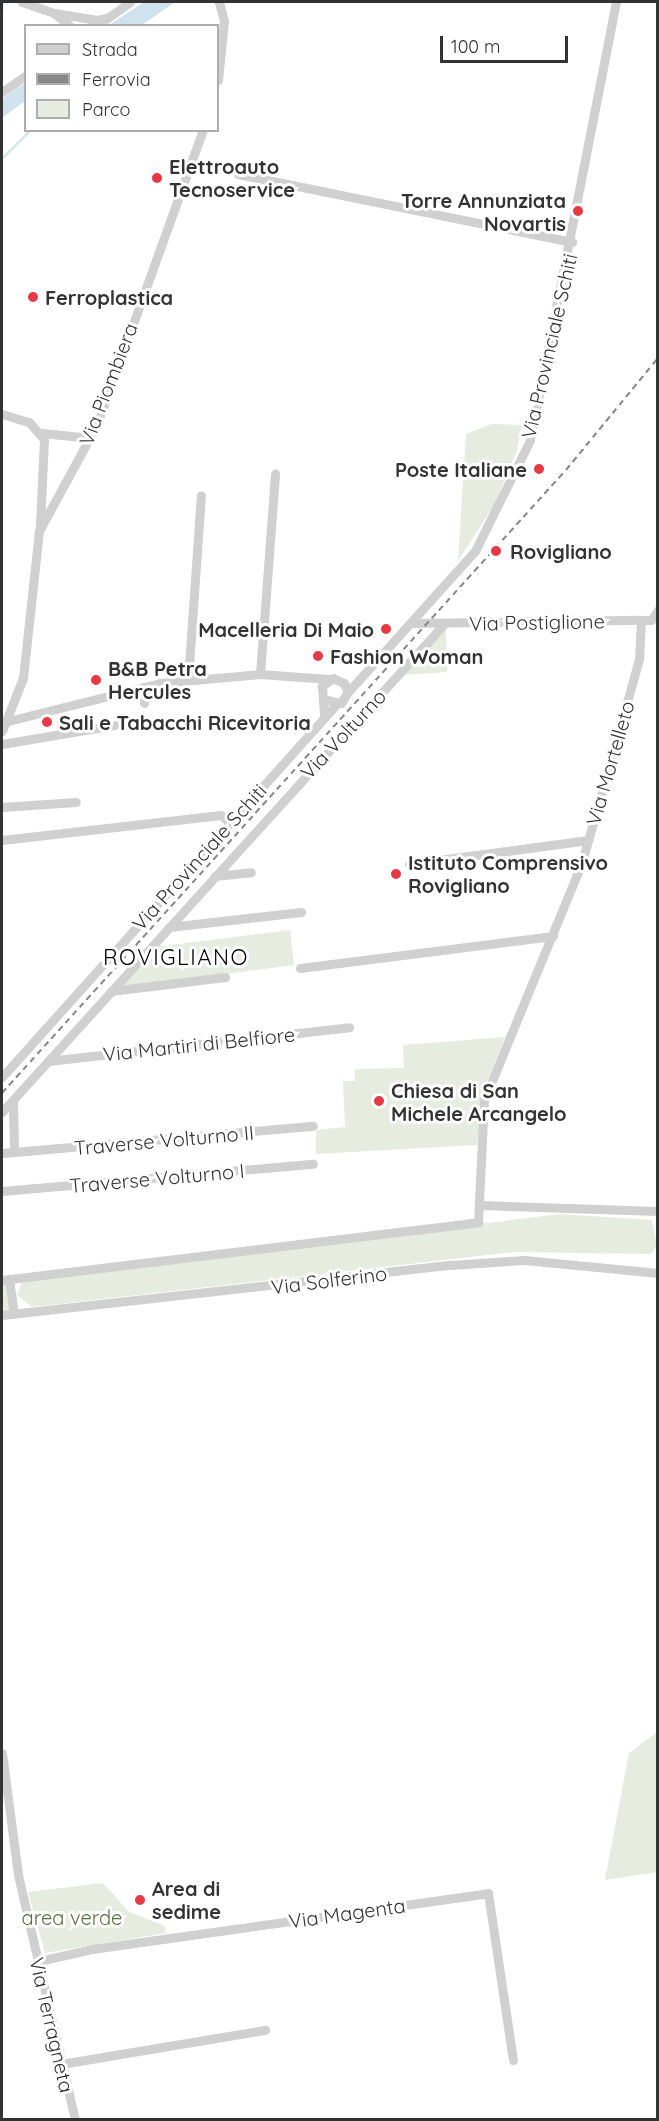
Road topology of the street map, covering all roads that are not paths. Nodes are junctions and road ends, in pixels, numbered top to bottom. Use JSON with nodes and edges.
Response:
{"nodes":[{"id":1,"x":22,"y":2,"type":"edge"},
{"id":2,"x":130,"y":2,"type":"edge"},
{"id":3,"x":219,"y":2,"type":"edge"},
{"id":4,"x":616,"y":2,"type":"edge"},
{"id":5,"x":54,"y":13,"type":"junction"},
{"id":6,"x":109,"y":17,"type":"junction"},
{"id":7,"x":68,"y":24,"type":"edge"},
{"id":8,"x":100,"y":24,"type":"edge"},
{"id":9,"x":219,"y":70,"type":"edge"},
{"id":10,"x":24,"y":76,"type":"edge"},
{"id":11,"x":2,"y":92,"type":"edge"},
{"id":12,"x":202,"y":132,"type":"edge"},
{"id":13,"x":238,"y":174,"type":"dead end"},
{"id":14,"x":573,"y":242,"type":"junction"},
{"id":15,"x":2,"y":414,"type":"edge"},
{"id":16,"x":42,"y":433,"type":"junction"},
{"id":17,"x":91,"y":438,"type":"junction"},
{"id":18,"x":275,"y":474,"type":"dead end"},
{"id":19,"x":201,"y":495,"type":"dead end"},
{"id":20,"x":39,"y":531,"type":"junction"},
{"id":21,"x":657,"y":610,"type":"edge"},
{"id":22,"x":641,"y":620,"type":"junction"},
{"id":23,"x":412,"y":623,"type":"junction"},
{"id":24,"x":445,"y":623,"type":"junction"},
{"id":25,"x":260,"y":674,"type":"junction"},
{"id":26,"x":308,"y":676,"type":"junction"},
{"id":27,"x":363,"y":676,"type":"junction"},
{"id":28,"x":329,"y":679,"type":"junction"},
{"id":29,"x":188,"y":680,"type":"junction"},
{"id":30,"x":342,"y":681,"type":"junction"},
{"id":31,"x":142,"y":687,"type":"junction"},
{"id":32,"x":348,"y":692,"type":"junction"},
{"id":33,"x":322,"y":696,"type":"junction"},
{"id":34,"x":144,"y":702,"type":"dead end"},
{"id":35,"x":336,"y":705,"type":"junction"},
{"id":36,"x":324,"y":718,"type":"junction"},
{"id":37,"x":114,"y":724,"type":"dead end"},
{"id":38,"x":2,"y":725,"type":"edge"},
{"id":39,"x":2,"y":744,"type":"edge"},
{"id":40,"x":76,"y":802,"type":"dead end"},
{"id":41,"x":2,"y":807,"type":"edge"},
{"id":42,"x":230,"y":823,"type":"junction"},
{"id":43,"x":2,"y":840,"type":"edge"},
{"id":44,"x":588,"y":840,"type":"junction"},
{"id":45,"x":409,"y":864,"type":"dead end"},
{"id":46,"x":251,"y":872,"type":"dead end"},
{"id":47,"x":215,"y":876,"type":"junction"},
{"id":48,"x":301,"y":912,"type":"dead end"},
{"id":49,"x":170,"y":927,"type":"junction"},
{"id":50,"x":553,"y":936,"type":"junction"},
{"id":51,"x":300,"y":968,"type":"dead end"},
{"id":52,"x":225,"y":977,"type":"dead end"},
{"id":53,"x":111,"y":991,"type":"junction"},
{"id":54,"x":349,"y":1027,"type":"dead end"},
{"id":55,"x":48,"y":1061,"type":"junction"},
{"id":56,"x":2,"y":1077,"type":"edge"},
{"id":57,"x":13,"y":1100,"type":"junction"},
{"id":58,"x":2,"y":1113,"type":"edge"},
{"id":59,"x":313,"y":1126,"type":"dead end"},
{"id":60,"x":14,"y":1152,"type":"junction"},
{"id":61,"x":2,"y":1153,"type":"edge"},
{"id":62,"x":313,"y":1164,"type":"dead end"},
{"id":63,"x":2,"y":1191,"type":"edge"},
{"id":64,"x":479,"y":1205,"type":"junction"},
{"id":65,"x":657,"y":1211,"type":"edge"},
{"id":66,"x":478,"y":1222,"type":"joint"},
{"id":67,"x":657,"y":1273,"type":"edge"},
{"id":68,"x":5,"y":1279,"type":"edge"},
{"id":69,"x":14,"y":1314,"type":"junction"},
{"id":70,"x":2,"y":1315,"type":"edge"},
{"id":71,"x":2,"y":1753,"type":"edge"},
{"id":72,"x":39,"y":1961,"type":"junction"},
{"id":73,"x":265,"y":2030,"type":"dead end"},
{"id":74,"x":513,"y":2060,"type":"dead end"},
{"id":75,"x":61,"y":2064,"type":"junction"},
{"id":76,"x":75,"y":2120,"type":"edge"}],
"edges":[{"from":1,"to":5,"type":"street"},
{"from":2,"to":6,"type":"street"},
{"from":3,"to":9,"type":"street"},
{"from":4,"to":14,"type":"street","name":"Via Provinciale Schiti"},
{"from":5,"to":6,"type":"street"},
{"from":5,"to":7,"type":"street"},
{"from":6,"to":8,"type":"street"},
{"from":10,"to":11,"type":"street"},
{"from":12,"to":17,"type":"street","name":"Via Piombiera"},
{"from":13,"to":14,"type":"street"},
{"from":14,"to":23,"type":"street","name":"Via Provinciale Schiti"},
{"from":15,"to":16,"type":"street"},
{"from":16,"to":17,"type":"street"},
{"from":16,"to":20,"type":"street","name":"Via Piombiera"},
{"from":17,"to":20,"type":"street","name":"Via Piombiera"},
{"from":18,"to":25,"type":"street"},
{"from":19,"to":29,"type":"street"},
{"from":20,"to":38,"type":"street","name":"Via Piombiera"},
{"from":21,"to":22,"type":"street"},
{"from":22,"to":24,"type":"street","name":"Via Postiglione"},
{"from":22,"to":44,"type":"street","name":"Via Mortelleto"},
{"from":23,"to":24,"type":"street","name":"Via Postiglione"},
{"from":23,"to":27,"type":"street","name":"Via Provinciale Schiti"},
{"from":24,"to":47,"type":"street","name":"Via Volturno"},
{"from":25,"to":26,"type":"street"},
{"from":25,"to":29,"type":"street"},
{"from":26,"to":28,"type":"street"},
{"from":26,"to":33,"type":"street"},
{"from":27,"to":30,"type":"street"},
{"from":27,"to":32,"type":"street","name":"Via Provinciale Schiti"},
{"from":28,"to":30,"type":"street"},
{"from":28,"to":33,"type":"street"},
{"from":29,"to":31,"type":"street"},
{"from":30,"to":32,"type":"street"},
{"from":31,"to":34,"type":"street"},
{"from":31,"to":38,"type":"street"},
{"from":32,"to":35,"type":"street","name":"Via Provinciale Schiti"},
{"from":33,"to":35,"type":"street"},
{"from":33,"to":36,"type":"street"},
{"from":35,"to":36,"type":"street","name":"Via Provinciale Schiti"},
{"from":36,"to":42,"type":"street","name":"Via Provinciale Schiti"},
{"from":37,"to":39,"type":"street"},
{"from":40,"to":41,"type":"street"},
{"from":42,"to":43,"type":"street"},
{"from":42,"to":56,"type":"street","name":"Via Provinciale Schiti"},
{"from":44,"to":45,"type":"street"},
{"from":44,"to":50,"type":"street","name":"Via Mortelleto"},
{"from":46,"to":47,"type":"street"},
{"from":47,"to":49,"type":"street","name":"Via Volturno"},
{"from":48,"to":49,"type":"street"},
{"from":49,"to":53,"type":"street","name":"Via Volturno"},
{"from":50,"to":51,"type":"street"},
{"from":50,"to":64,"type":"street","name":"Via Mortelleto"},
{"from":52,"to":53,"type":"street"},
{"from":53,"to":55,"type":"street","name":"Via Volturno"},
{"from":54,"to":55,"type":"street","name":"Via Martiri di Belfiore"},
{"from":55,"to":57,"type":"street","name":"Via Volturno"},
{"from":57,"to":58,"type":"street","name":"Via Volturno"},
{"from":57,"to":60,"type":"street"},
{"from":59,"to":60,"type":"street","name":"Traverse Volturno II"},
{"from":60,"to":61,"type":"street","name":"Traverse Volturno II"},
{"from":62,"to":63,"type":"street","name":"Traverse Volturno I"},
{"from":64,"to":65,"type":"street"},
{"from":64,"to":66,"type":"street","name":"Via Mortelleto"},
{"from":66,"to":68,"type":"street","name":"Via Solferino"},
{"from":67,"to":69,"type":"street","name":"Via Solferino"},
{"from":68,"to":69,"type":"street"},
{"from":69,"to":70,"type":"street","name":"Via Solferino"},
{"from":71,"to":72,"type":"street","name":"Via Terragneta"},
{"from":72,"to":74,"type":"street","name":"Via Magenta"},
{"from":72,"to":75,"type":"street","name":"Via Terragneta"},
{"from":73,"to":75,"type":"street"},
{"from":75,"to":76,"type":"street","name":"Via Terragneta"}]}
